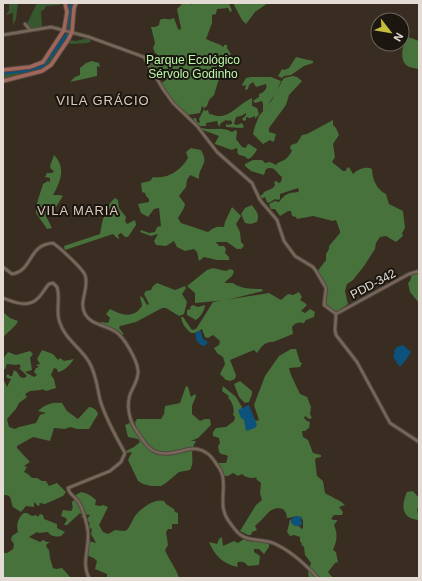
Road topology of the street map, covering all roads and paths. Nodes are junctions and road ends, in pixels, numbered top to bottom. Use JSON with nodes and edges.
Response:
{"nodes":[{"id":1,"x":65,"y":3,"type":"edge"},
{"id":2,"x":76,"y":3,"type":"edge"},
{"id":3,"x":25,"y":24,"type":"dead end"},
{"id":4,"x":31,"y":31,"type":"junction"},
{"id":5,"x":68,"y":31,"type":"junction"},
{"id":6,"x":3,"y":35,"type":"edge"},
{"id":7,"x":3,"y":70,"type":"edge"},
{"id":8,"x":3,"y":81,"type":"edge"},
{"id":9,"x":3,"y":267,"type":"edge"},
{"id":10,"x":419,"y":271,"type":"edge"},
{"id":11,"x":3,"y":298,"type":"edge"},
{"id":12,"x":336,"y":314,"type":"junction"},
{"id":13,"x":419,"y":442,"type":"edge"},
{"id":14,"x":89,"y":578,"type":"edge"},
{"id":15,"x":318,"y":578,"type":"edge"}],
"edges":[{"from":1,"to":5,"type":"main road"},
{"from":2,"to":5,"type":"main road"},
{"from":3,"to":4,"type":"street"},
{"from":4,"to":5,"type":"street"},
{"from":4,"to":6,"type":"street"},
{"from":5,"to":7,"type":"main road"},
{"from":5,"to":8,"type":"main road"},
{"from":5,"to":12,"type":"street"},
{"from":9,"to":15,"type":"street"},
{"from":10,"to":12,"type":"street","name":"PDD-342","number":"PDD-342"},
{"from":11,"to":14,"type":"street"},
{"from":12,"to":13,"type":"street"}]}
